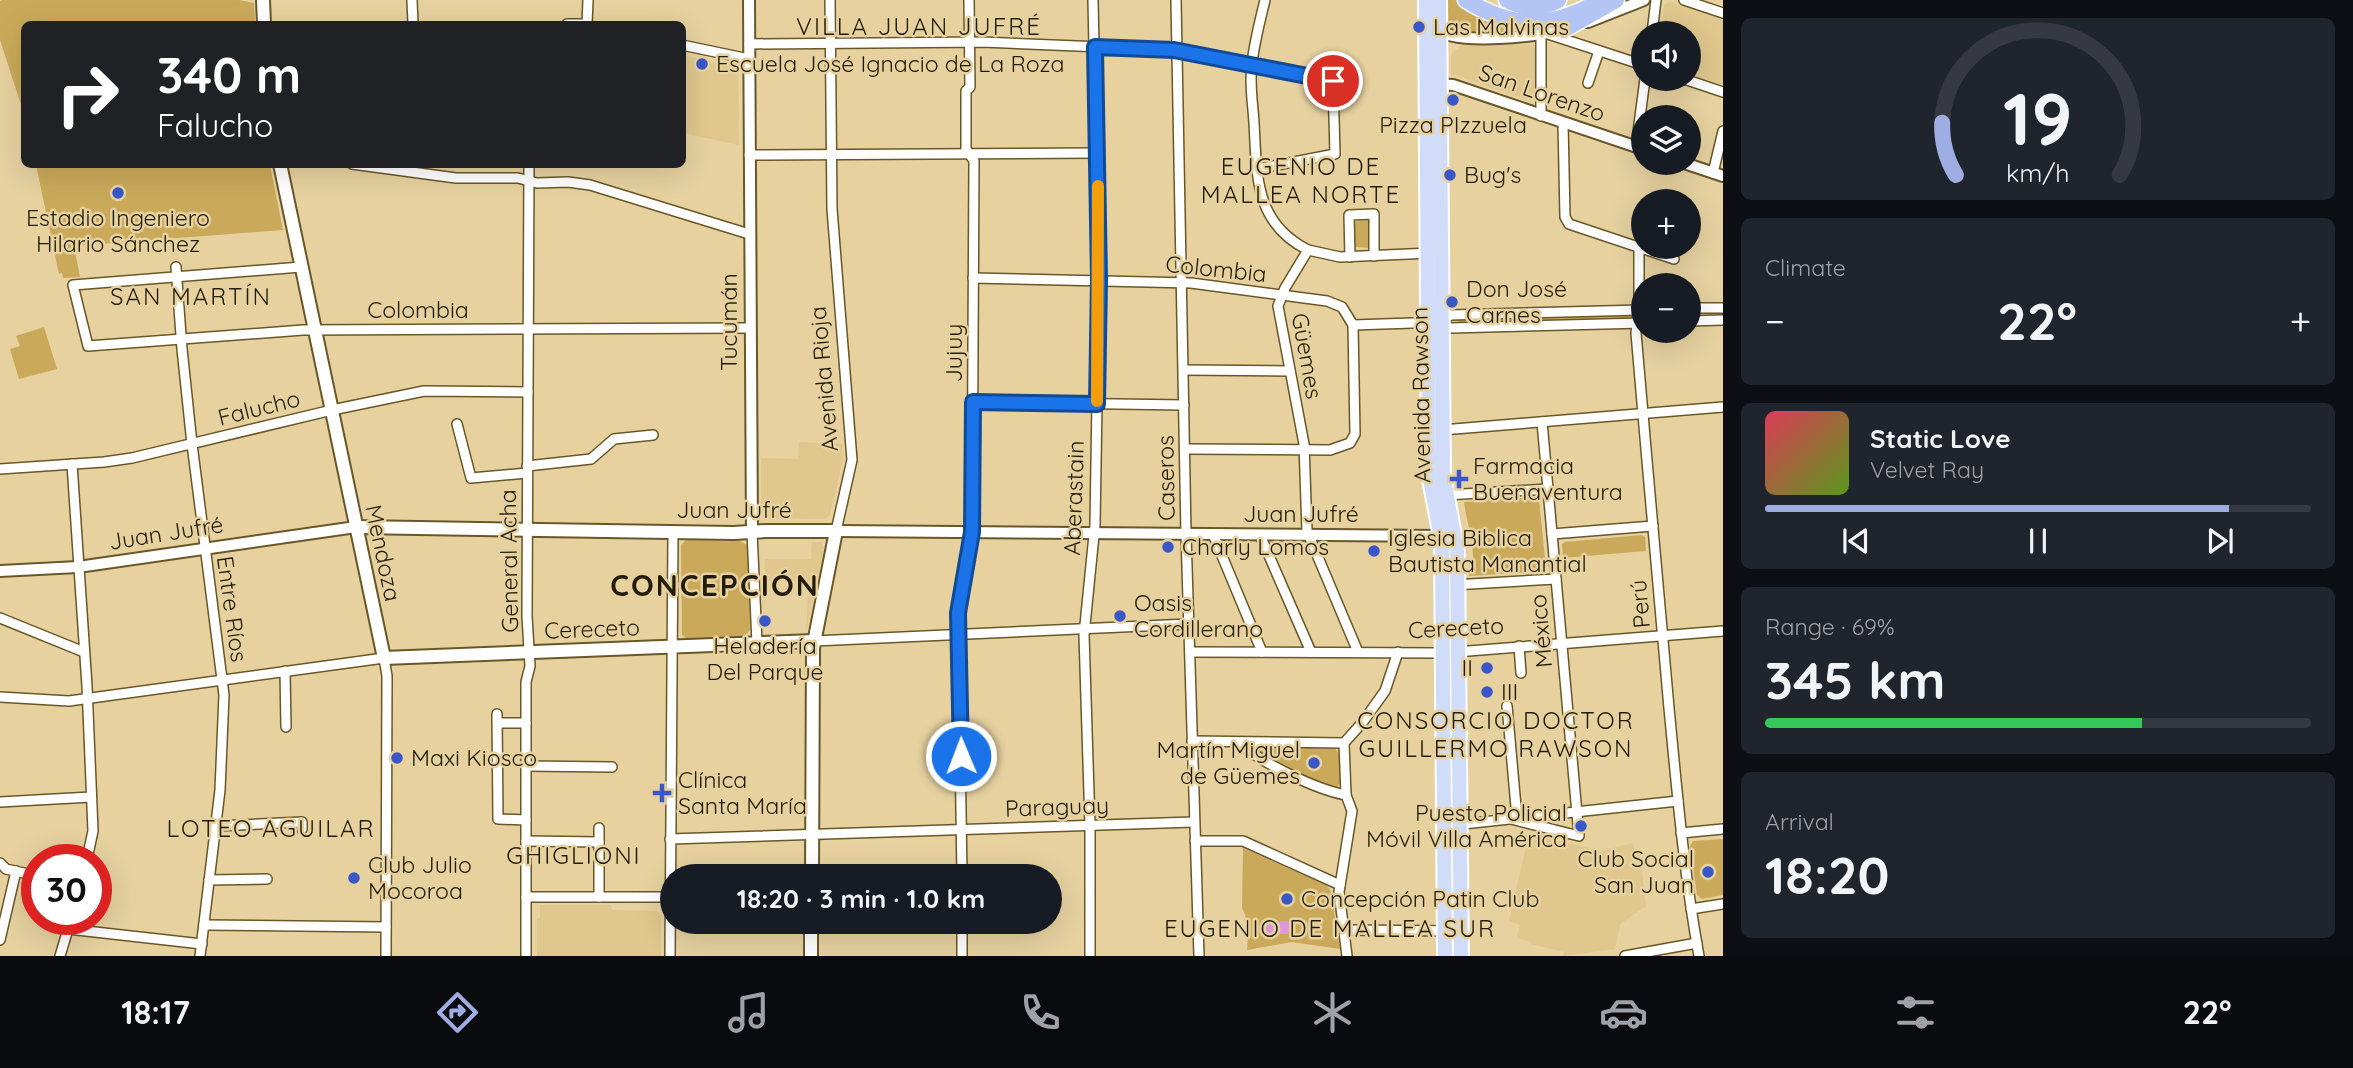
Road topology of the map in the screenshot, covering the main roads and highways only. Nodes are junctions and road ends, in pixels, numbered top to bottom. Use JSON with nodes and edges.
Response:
{"nodes":[{"id":1,"x":263,"y":0,"type":"edge"},
{"id":2,"x":1435,"y":0,"type":"edge"},
{"id":3,"x":1466,"y":0,"type":"edge"},
{"id":4,"x":1507,"y":0,"type":"edge"},
{"id":5,"x":1558,"y":0,"type":"edge"},
{"id":6,"x":1602,"y":0,"type":"edge"},
{"id":7,"x":1616,"y":0,"type":"edge"},
{"id":8,"x":264,"y":21,"type":"edge"},
{"id":9,"x":1563,"y":29,"type":"road end"},
{"id":10,"x":1434,"y":84,"type":"junction"},
{"id":11,"x":281,"y":168,"type":"edge"},
{"id":12,"x":1435,"y":323,"type":"junction"},
{"id":13,"x":356,"y":527,"type":"junction"},
{"id":14,"x":836,"y":531,"type":"joint"},
{"id":15,"x":1450,"y":585,"type":"junction"},
{"id":16,"x":814,"y":641,"type":"junction"},
{"id":17,"x":384,"y":658,"type":"joint"},
{"id":18,"x":812,"y":864,"type":"edge"},
{"id":19,"x":1453,"y":931,"type":"junction"},
{"id":20,"x":811,"y":934,"type":"edge"},
{"id":21,"x":811,"y":956,"type":"edge"},
{"id":22,"x":1445,"y":956,"type":"edge"},
{"id":23,"x":1461,"y":956,"type":"edge"}],
"edges":[{"from":1,"to":8,"type":"main road"},
{"from":2,"to":10,"type":"main road","name":"Avenida Rawson"},
{"from":2,"to":10,"type":"main road","name":"Avenida Rawson"},
{"from":3,"to":6,"type":"highway"},
{"from":4,"to":5,"type":"highway"},
{"from":7,"to":9,"type":"highway"},
{"from":10,"to":12,"type":"main road","name":"Avenida Rawson"},
{"from":11,"to":13,"type":"main road","name":"Mendoza"},
{"from":12,"to":15,"type":"main road","name":"Avenida Rawson"},
{"from":12,"to":15,"type":"main road","name":"Avenida Rawson"},
{"from":13,"to":14,"type":"main road","name":"Juan Jufré"},
{"from":13,"to":17,"type":"main road","name":"Mendoza"},
{"from":14,"to":16,"type":"main road","name":"Avenida Rioja"},
{"from":15,"to":19,"type":"main road","name":"Avenida Rawson"},
{"from":16,"to":17,"type":"main road","name":"Cereceto"},
{"from":16,"to":18,"type":"main road","name":"Avenida Rioja"},
{"from":19,"to":22,"type":"main road","name":"Avenida Rawson"},
{"from":19,"to":23,"type":"main road","name":"Avenida Rawson"},
{"from":20,"to":21,"type":"main road"}]}
